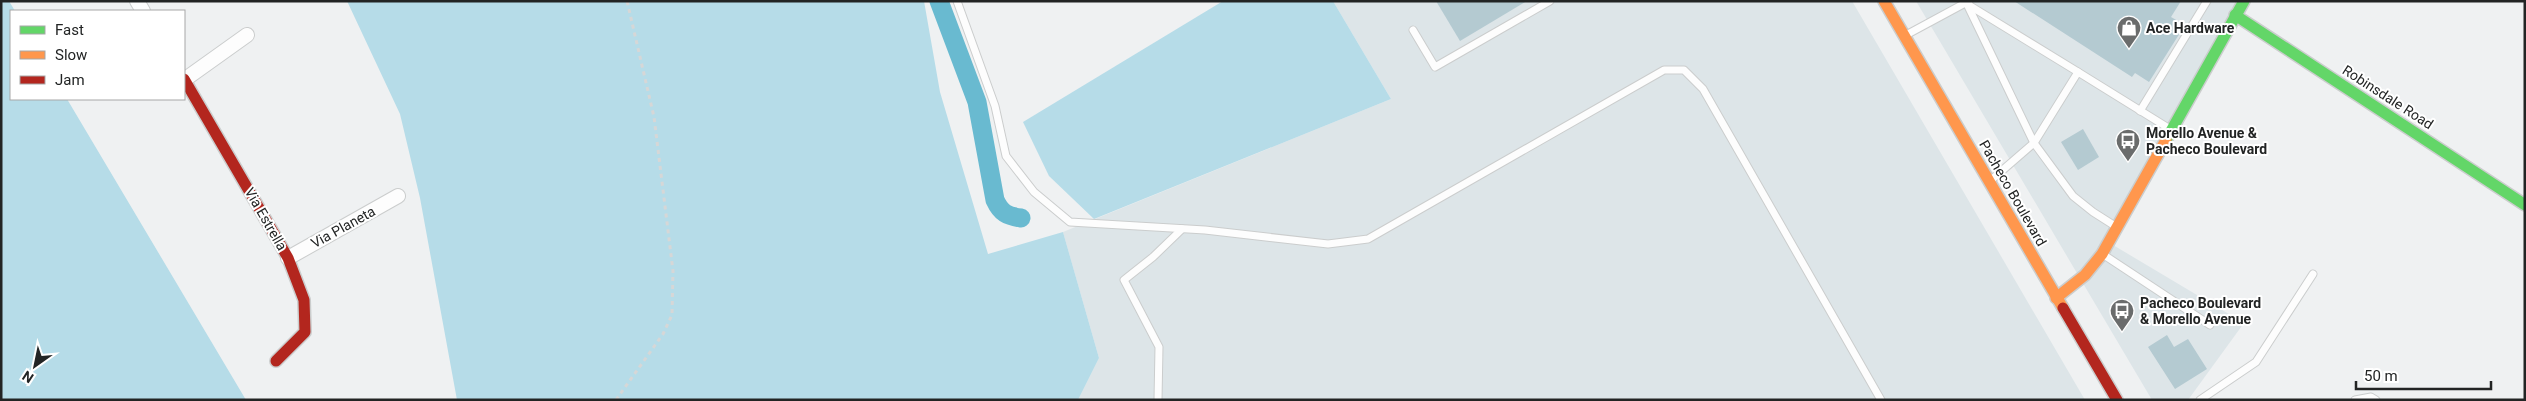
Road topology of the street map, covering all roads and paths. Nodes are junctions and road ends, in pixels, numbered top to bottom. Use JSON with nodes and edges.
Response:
{"nodes":[{"id":1,"x":627,"y":1,"type":"edge"},
{"id":2,"x":957,"y":1,"type":"edge"},
{"id":3,"x":1550,"y":1,"type":"edge"},
{"id":4,"x":1884,"y":1,"type":"edge"},
{"id":5,"x":2207,"y":1,"type":"edge"},
{"id":6,"x":1968,"y":2,"type":"edge"},
{"id":7,"x":2238,"y":7,"type":"edge"},
{"id":8,"x":1413,"y":30,"type":"dead end"},
{"id":9,"x":247,"y":36,"type":"dead end"},
{"id":10,"x":1904,"y":36,"type":"junction"},
{"id":11,"x":2078,"y":72,"type":"junction"},
{"id":12,"x":185,"y":78,"type":"edge"},
{"id":13,"x":185,"y":81,"type":"edge"},
{"id":14,"x":2140,"y":111,"type":"junction"},
{"id":15,"x":2170,"y":130,"type":"junction"},
{"id":16,"x":2034,"y":143,"type":"junction"},
{"id":17,"x":1990,"y":181,"type":"junction"},
{"id":18,"x":398,"y":196,"type":"dead end"},
{"id":19,"x":2525,"y":204,"type":"edge"},
{"id":20,"x":2117,"y":227,"type":"junction"},
{"id":21,"x":1182,"y":229,"type":"junction"},
{"id":22,"x":2102,"y":254,"type":"junction"},
{"id":23,"x":288,"y":258,"type":"junction"},
{"id":24,"x":2313,"y":274,"type":"dead end"},
{"id":25,"x":2056,"y":298,"type":"junction"},
{"id":26,"x":2210,"y":325,"type":"dead end"},
{"id":27,"x":276,"y":361,"type":"dead end"},
{"id":28,"x":616,"y":400,"type":"edge"},
{"id":29,"x":1158,"y":400,"type":"edge"},
{"id":30,"x":1881,"y":400,"type":"edge"},
{"id":31,"x":2117,"y":400,"type":"edge"},
{"id":32,"x":2200,"y":400,"type":"edge"},
{"id":33,"x":2355,"y":400,"type":"edge"},
{"id":34,"x":2376,"y":400,"type":"edge"}],
"edges":[{"from":1,"to":28,"type":"path"},
{"from":2,"to":21,"type":"lane"},
{"from":3,"to":8,"type":"lane"},
{"from":4,"to":10,"type":"street","name":"Pacheco Boulevard"},
{"from":5,"to":14,"type":"lane"},
{"from":6,"to":10,"type":"lane"},
{"from":6,"to":11,"type":"lane"},
{"from":6,"to":16,"type":"lane"},
{"from":7,"to":15,"type":"street"},
{"from":7,"to":19,"type":"street","name":"Robinsdale Road"},
{"from":9,"to":12,"type":"street"},
{"from":10,"to":17,"type":"street","name":"Pacheco Boulevard"},
{"from":11,"to":14,"type":"lane"},
{"from":11,"to":16,"type":"lane"},
{"from":13,"to":23,"type":"street","name":"Via Estrella"},
{"from":14,"to":15,"type":"lane"},
{"from":15,"to":20,"type":"street"},
{"from":16,"to":17,"type":"lane"},
{"from":16,"to":20,"type":"lane"},
{"from":17,"to":25,"type":"street","name":"Pacheco Boulevard"},
{"from":18,"to":23,"type":"street","name":"Via Planeta"},
{"from":20,"to":22,"type":"street"},
{"from":21,"to":29,"type":"lane"},
{"from":21,"to":30,"type":"lane"},
{"from":22,"to":25,"type":"street"},
{"from":22,"to":26,"type":"lane"},
{"from":23,"to":27,"type":"street","name":"Via Estrella"},
{"from":24,"to":32,"type":"lane"},
{"from":25,"to":31,"type":"street","name":"Pacheco Boulevard"},
{"from":33,"to":34,"type":"lane"}]}
